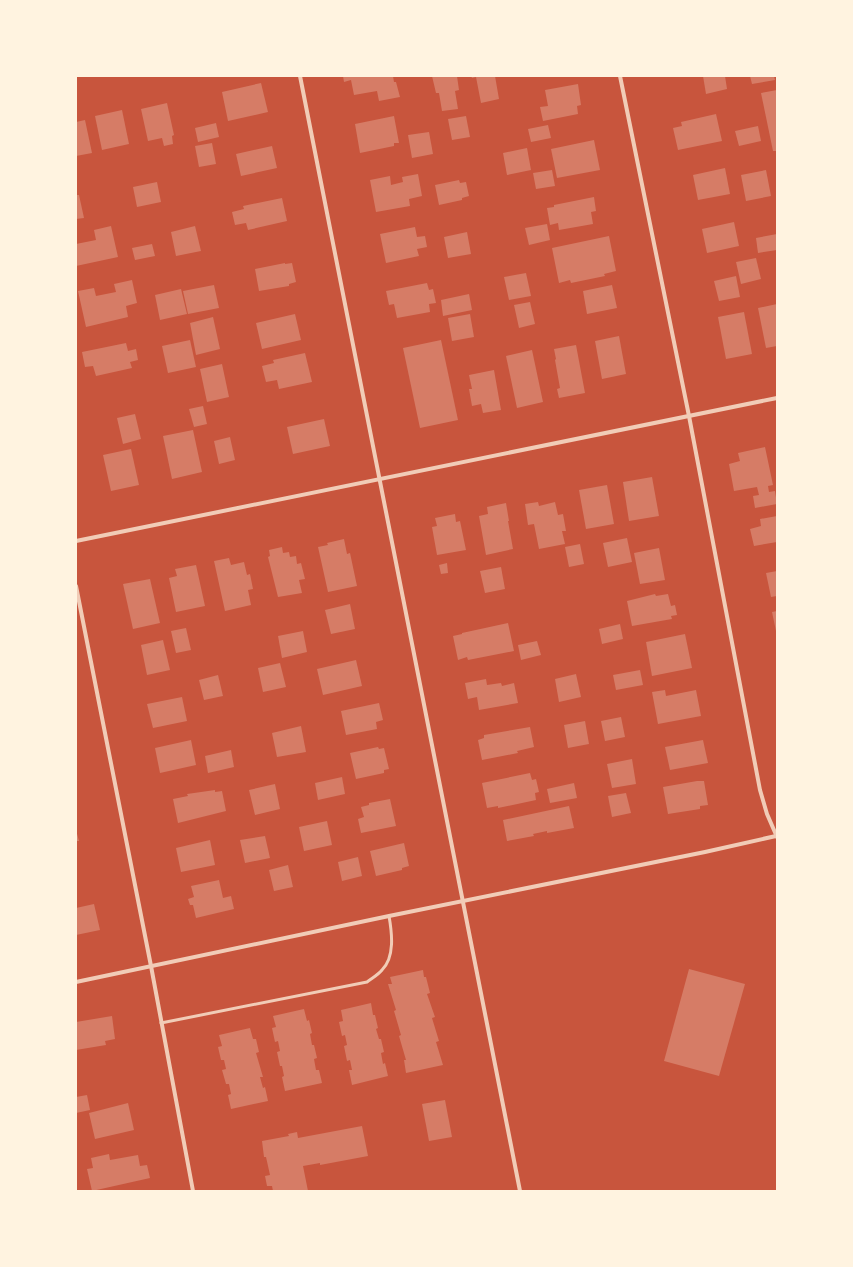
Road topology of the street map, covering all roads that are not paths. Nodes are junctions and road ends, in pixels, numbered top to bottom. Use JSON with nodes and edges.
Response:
{"nodes":[{"id":1,"x":300,"y":76,"type":"edge"},
{"id":2,"x":620,"y":76,"type":"edge"},
{"id":3,"x":777,"y":398,"type":"edge"},
{"id":4,"x":689,"y":416,"type":"junction"},
{"id":5,"x":380,"y":479,"type":"junction"},
{"id":6,"x":76,"y":541,"type":"edge"},
{"id":7,"x":76,"y":586,"type":"edge"},
{"id":8,"x":777,"y":837,"type":"edge"},
{"id":9,"x":462,"y":902,"type":"junction"},
{"id":10,"x":389,"y":916,"type":"junction"},
{"id":11,"x":151,"y":966,"type":"junction"},
{"id":12,"x":76,"y":982,"type":"edge"},
{"id":13,"x":161,"y":1023,"type":"junction"},
{"id":14,"x":193,"y":1191,"type":"edge"},
{"id":15,"x":520,"y":1191,"type":"edge"}],
"edges":[{"from":1,"to":5,"type":"street"},
{"from":2,"to":4,"type":"street"},
{"from":3,"to":4,"type":"street"},
{"from":4,"to":5,"type":"street"},
{"from":4,"to":8,"type":"street"},
{"from":5,"to":6,"type":"street"},
{"from":5,"to":9,"type":"street"},
{"from":7,"to":11,"type":"street"},
{"from":8,"to":9,"type":"street"},
{"from":9,"to":10,"type":"street"},
{"from":9,"to":15,"type":"street"},
{"from":10,"to":11,"type":"street"},
{"from":10,"to":13,"type":"lane"},
{"from":11,"to":12,"type":"street"},
{"from":11,"to":13,"type":"street"},
{"from":13,"to":14,"type":"street"}]}
